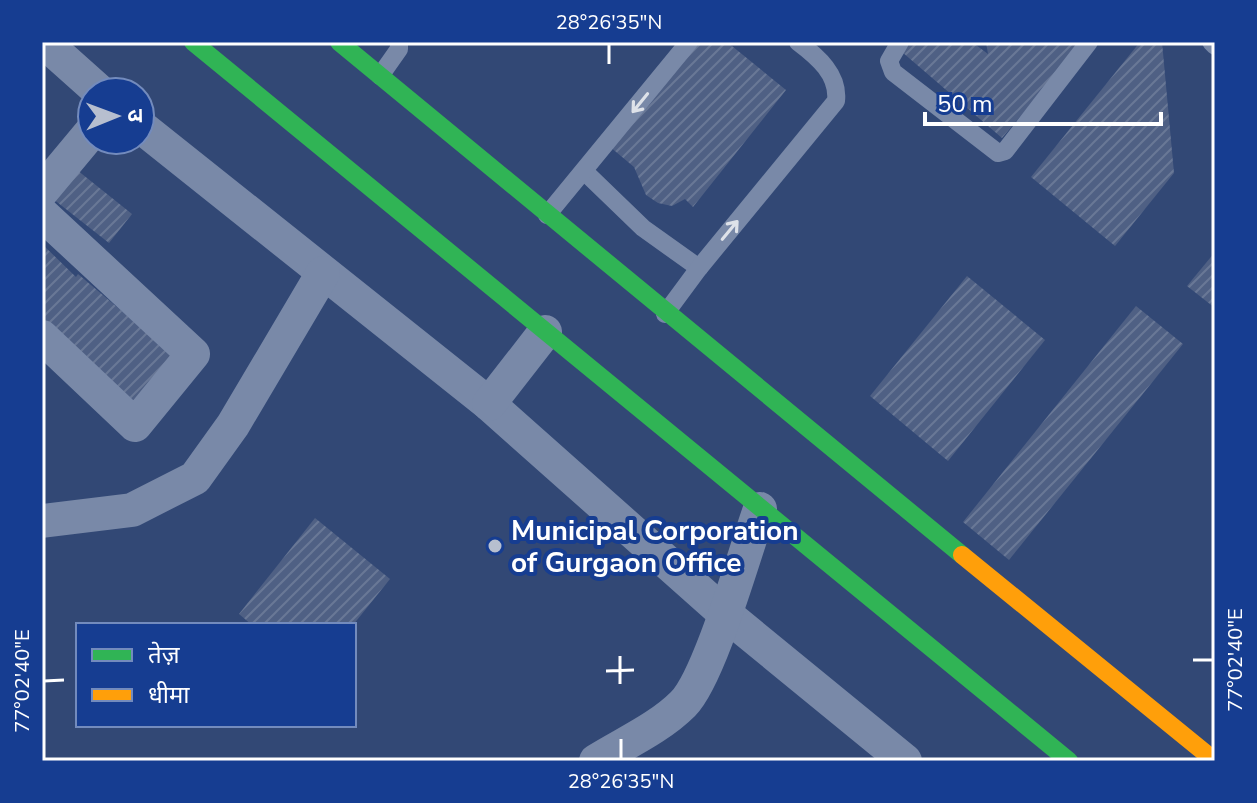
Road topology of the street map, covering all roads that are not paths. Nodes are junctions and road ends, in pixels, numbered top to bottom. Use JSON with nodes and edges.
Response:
{"nodes":[{"id":1,"x":44,"y":42,"type":"edge"},
{"id":2,"x":193,"y":42,"type":"edge"},
{"id":3,"x":339,"y":42,"type":"edge"},
{"id":4,"x":399,"y":42,"type":"edge"},
{"id":5,"x":689,"y":42,"type":"edge"},
{"id":6,"x":798,"y":42,"type":"edge"},
{"id":7,"x":900,"y":42,"type":"edge"},
{"id":8,"x":1089,"y":42,"type":"edge"},
{"id":9,"x":1211,"y":42,"type":"edge"},
{"id":10,"x":1215,"y":46,"type":"edge"},
{"id":11,"x":82,"y":76,"type":"edge"},
{"id":12,"x":380,"y":76,"type":"junction"},
{"id":13,"x":156,"y":139,"type":"edge"},
{"id":14,"x":76,"y":150,"type":"edge"},
{"id":15,"x":585,"y":172,"type":"junction"},
{"id":16,"x":42,"y":191,"type":"edge"},
{"id":17,"x":42,"y":214,"type":"edge"},
{"id":18,"x":547,"y":215,"type":"junction"},
{"id":19,"x":699,"y":268,"type":"junction"},
{"id":20,"x":323,"y":273,"type":"junction"},
{"id":21,"x":665,"y":314,"type":"junction"},
{"id":22,"x":545,"y":332,"type":"junction"},
{"id":23,"x":42,"y":337,"type":"edge"},
{"id":24,"x":489,"y":404,"type":"junction"},
{"id":25,"x":760,"y":509,"type":"junction"},
{"id":26,"x":42,"y":521,"type":"edge"},
{"id":27,"x":723,"y":612,"type":"junction"},
{"id":28,"x":596,"y":761,"type":"edge"},
{"id":29,"x":905,"y":761,"type":"edge"},
{"id":30,"x":1069,"y":761,"type":"edge"},
{"id":31,"x":1215,"y":761,"type":"edge"}],
"edges":[{"from":1,"to":11,"type":"street"},
{"from":2,"to":22,"type":"street"},
{"from":3,"to":12,"type":"street"},
{"from":4,"to":12,"type":"lane"},
{"from":5,"to":15,"type":"lane","one_way":true},
{"from":19,"to":6,"type":"lane","one_way":true},
{"from":7,"to":8,"type":"lane"},
{"from":9,"to":10,"type":"lane"},
{"from":12,"to":18,"type":"street"},
{"from":13,"to":20,"type":"street"},
{"from":14,"to":16,"type":"street"},
{"from":15,"to":18,"type":"lane"},
{"from":15,"to":19,"type":"lane"},
{"from":17,"to":23,"type":"street"},
{"from":18,"to":21,"type":"street"},
{"from":19,"to":21,"type":"lane"},
{"from":20,"to":24,"type":"street"},
{"from":20,"to":26,"type":"street"},
{"from":21,"to":31,"type":"street"},
{"from":22,"to":24,"type":"street"},
{"from":22,"to":25,"type":"street"},
{"from":24,"to":27,"type":"street"},
{"from":25,"to":27,"type":"street"},
{"from":25,"to":30,"type":"street"},
{"from":27,"to":28,"type":"street"},
{"from":27,"to":29,"type":"street"}]}
